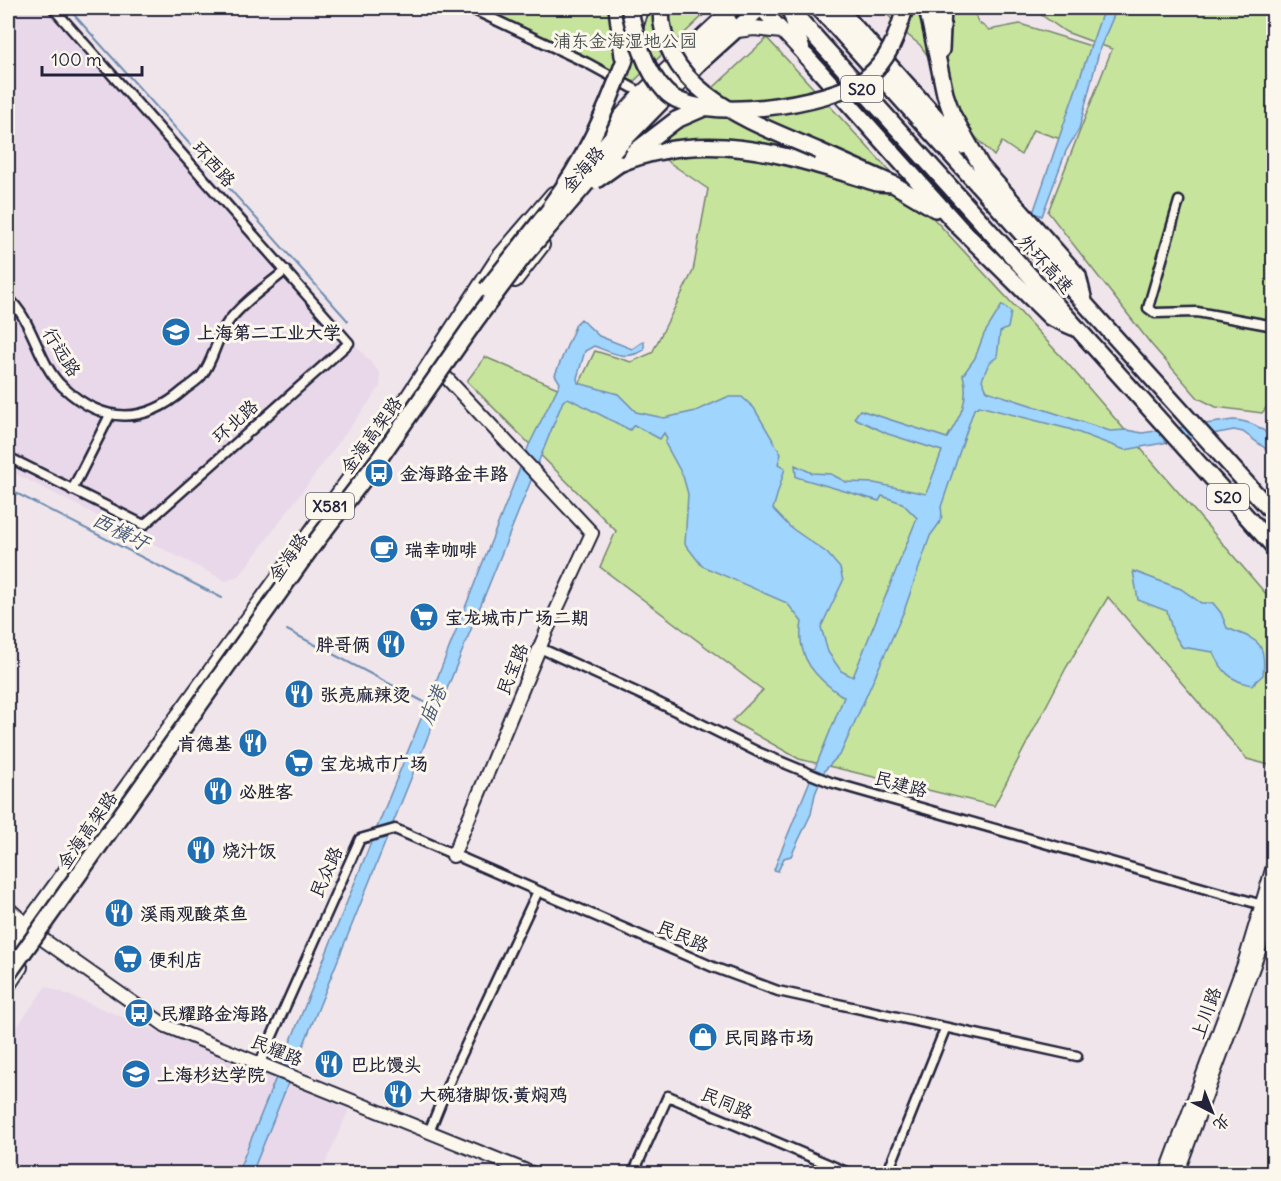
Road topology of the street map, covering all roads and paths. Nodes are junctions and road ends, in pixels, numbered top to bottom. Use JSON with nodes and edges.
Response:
{"nodes":[{"id":1,"x":53,"y":8,"type":"edge"},
{"id":2,"x":470,"y":8,"type":"edge"},
{"id":3,"x":617,"y":8,"type":"edge"},
{"id":4,"x":629,"y":8,"type":"edge"},
{"id":5,"x":640,"y":8,"type":"edge"},
{"id":6,"x":661,"y":8,"type":"edge"},
{"id":7,"x":735,"y":8,"type":"edge"},
{"id":8,"x":762,"y":8,"type":"edge"},
{"id":9,"x":789,"y":8,"type":"edge"},
{"id":10,"x":819,"y":8,"type":"edge"},
{"id":11,"x":838,"y":8,"type":"edge"},
{"id":12,"x":895,"y":8,"type":"edge"},
{"id":13,"x":906,"y":8,"type":"edge"},
{"id":14,"x":927,"y":8,"type":"edge"},
{"id":15,"x":943,"y":8,"type":"edge"},
{"id":16,"x":737,"y":30,"type":"junction"},
{"id":17,"x":782,"y":31,"type":"junction"},
{"id":18,"x":806,"y":56,"type":"junction"},
{"id":19,"x":624,"y":62,"type":"junction"},
{"id":20,"x":940,"y":68,"type":"junction"},
{"id":21,"x":642,"y":93,"type":"junction"},
{"id":22,"x":974,"y":155,"type":"junction"},
{"id":23,"x":819,"y":158,"type":"junction"},
{"id":24,"x":619,"y":164,"type":"junction"},
{"id":25,"x":575,"y":195,"type":"junction"},
{"id":26,"x":1179,"y":201,"type":"dead end"},
{"id":27,"x":536,"y":224,"type":"junction"},
{"id":28,"x":959,"y":227,"type":"junction"},
{"id":29,"x":286,"y":270,"type":"junction"},
{"id":30,"x":8,"y":298,"type":"edge"},
{"id":31,"x":1085,"y":304,"type":"junction"},
{"id":32,"x":1274,"y":326,"type":"edge"},
{"id":33,"x":1079,"y":330,"type":"junction"},
{"id":34,"x":349,"y":343,"type":"joint"},
{"id":35,"x":442,"y":373,"type":"junction"},
{"id":36,"x":110,"y":414,"type":"junction"},
{"id":37,"x":8,"y":457,"type":"edge"},
{"id":38,"x":72,"y":490,"type":"junction"},
{"id":39,"x":1274,"y":514,"type":"edge"},
{"id":40,"x":1274,"y":547,"type":"edge"},
{"id":41,"x":540,"y":648,"type":"junction"},
{"id":42,"x":453,"y":856,"type":"junction"},
{"id":43,"x":1274,"y":863,"type":"edge"},
{"id":44,"x":538,"y":891,"type":"junction"},
{"id":45,"x":1268,"y":903,"type":"edge"},
{"id":46,"x":8,"y":908,"type":"edge"},
{"id":47,"x":8,"y":921,"type":"edge"},
{"id":48,"x":25,"y":925,"type":"junction"},
{"id":49,"x":41,"y":938,"type":"junction"},
{"id":50,"x":8,"y":951,"type":"edge"},
{"id":51,"x":8,"y":963,"type":"edge"},
{"id":52,"x":8,"y":974,"type":"edge"},
{"id":53,"x":8,"y":985,"type":"edge"},
{"id":54,"x":945,"y":1029,"type":"junction"},
{"id":55,"x":1077,"y":1056,"type":"dead end"},
{"id":56,"x":260,"y":1063,"type":"junction"},
{"id":57,"x":429,"y":1132,"type":"junction"},
{"id":58,"x":534,"y":1173,"type":"edge"},
{"id":59,"x":633,"y":1173,"type":"edge"},
{"id":60,"x":851,"y":1173,"type":"edge"},
{"id":61,"x":887,"y":1173,"type":"edge"},
{"id":62,"x":1166,"y":1173,"type":"edge"},
{"id":63,"x":1177,"y":1173,"type":"edge"}],
"edges":[{"from":1,"to":29,"type":"street","name":"环西路"},
{"from":2,"to":21,"type":"street"},
{"from":3,"to":19,"type":"highway"},
{"from":4,"to":13,"type":"highway","bridge":true},
{"from":5,"to":19,"type":"highway","bridge":true},
{"from":6,"to":23,"type":"highway","bridge":true},
{"from":7,"to":21,"type":"main road","name":"金海路","number":"X581"},
{"from":7,"to":27,"type":"highway","name":"金海高架路","bridge":true},
{"from":8,"to":16,"type":"main road","name":"金海路","number":"X581"},
{"from":8,"to":17,"type":"main road"},
{"from":8,"to":25,"type":"highway","name":"金海高架路","bridge":true},
{"from":9,"to":18,"type":"main road"},
{"from":9,"to":33,"type":"highway","name":"外环高速","number":"S20"},
{"from":10,"to":31,"type":"highway","name":"外环高速","number":"S20"},
{"from":11,"to":22,"type":"highway"},
{"from":12,"to":24,"type":"highway","bridge":true},
{"from":14,"to":20,"type":"highway"},
{"from":15,"to":20,"type":"highway"},
{"from":16,"to":17,"type":"main road"},
{"from":16,"to":35,"type":"main road","name":"金海路","number":"X581"},
{"from":17,"to":18,"type":"main road"},
{"from":18,"to":28,"type":"highway"},
{"from":19,"to":27,"type":"highway","bridge":true},
{"from":20,"to":22,"type":"highway"},
{"from":21,"to":48,"type":"main road","name":"金海路","number":"X581"},
{"from":22,"to":31,"type":"highway"},
{"from":23,"to":24,"type":"highway"},
{"from":23,"to":28,"type":"highway"},
{"from":24,"to":25,"type":"highway","bridge":true},
{"from":25,"to":52,"type":"highway","name":"金海高架路","bridge":true},
{"from":26,"to":32,"type":"street"},
{"from":27,"to":51,"type":"highway","name":"金海高架路","bridge":true},
{"from":28,"to":33,"type":"highway"},
{"from":29,"to":34,"type":"street","name":"环西路"},
{"from":29,"to":36,"type":"street","name":"行远路"},
{"from":30,"to":36,"type":"street","name":"行远路"},
{"from":31,"to":39,"type":"highway","name":"外环高速","number":"S20"},
{"from":33,"to":40,"type":"highway","name":"外环高速","number":"S20"},
{"from":34,"to":38,"type":"street","name":"环北路"},
{"from":35,"to":41,"type":"street","name":"民宝路"},
{"from":35,"to":49,"type":"main road","name":"金海路","number":"X581"},
{"from":36,"to":38,"type":"street"},
{"from":37,"to":38,"type":"street"},
{"from":41,"to":42,"type":"street","name":"民宝路"},
{"from":41,"to":45,"type":"street","name":"民建路"},
{"from":42,"to":44,"type":"street","name":"民众路"},
{"from":42,"to":56,"type":"street","name":"民众路"},
{"from":43,"to":45,"type":"street","name":"上川路"},
{"from":44,"to":54,"type":"street","name":"民民路"},
{"from":44,"to":57,"type":"street"},
{"from":45,"to":62,"type":"street","name":"上川路"},
{"from":45,"to":63,"type":"street","name":"上川路"},
{"from":46,"to":48,"type":"street","name":"民耀路"},
{"from":47,"to":48,"type":"street"},
{"from":48,"to":49,"type":"street","name":"民耀路"},
{"from":48,"to":50,"type":"main road","name":"金海路","number":"X581"},
{"from":49,"to":53,"type":"main road","name":"金海路","number":"X581"},
{"from":49,"to":56,"type":"street","name":"民耀路"},
{"from":54,"to":55,"type":"street","name":"民民路"},
{"from":54,"to":61,"type":"street"},
{"from":56,"to":57,"type":"street","name":"民耀路"},
{"from":57,"to":58,"type":"street","name":"民耀路"},
{"from":59,"to":60,"type":"street","name":"民同路"}]}
